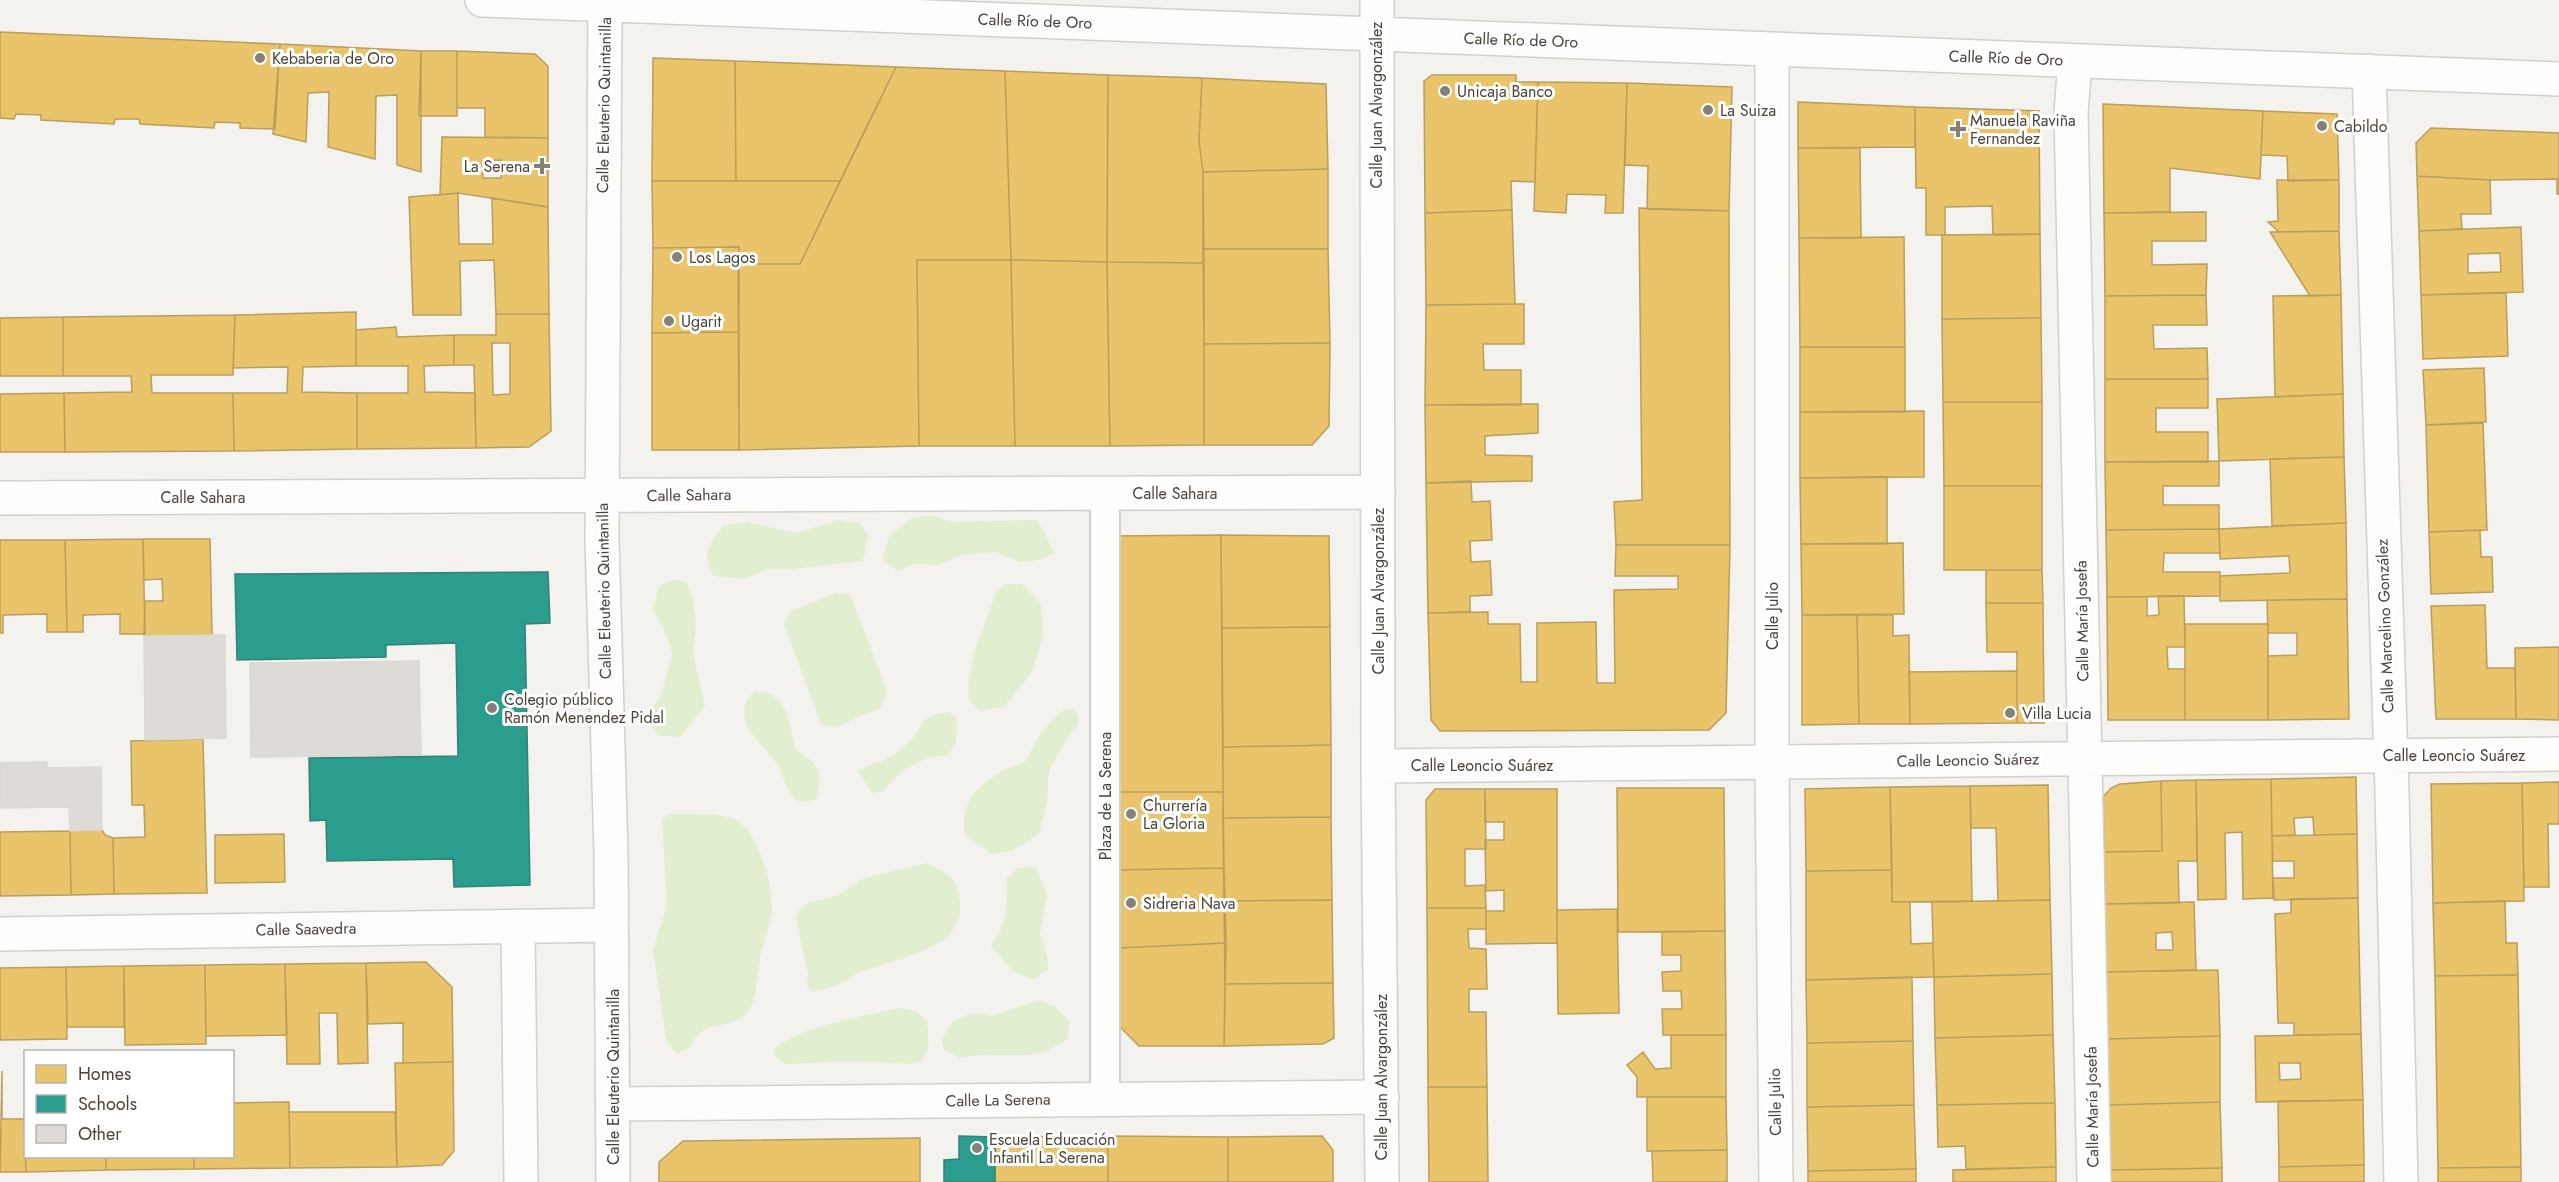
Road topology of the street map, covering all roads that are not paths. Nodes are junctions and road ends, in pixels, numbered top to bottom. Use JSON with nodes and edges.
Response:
{"nodes":[{"id":1,"x":482,"y":0,"type":"edge"},
{"id":2,"x":1377,"y":0,"type":"edge"},
{"id":3,"x":605,"y":2,"type":"edge"},
{"id":4,"x":1375,"y":34,"type":"junction"},
{"id":5,"x":1772,"y":49,"type":"junction"},
{"id":6,"x":2075,"y":61,"type":"junction"},
{"id":7,"x":2368,"y":71,"type":"junction"},
{"id":8,"x":2559,"y":79,"type":"edge"},
{"id":9,"x":1378,"y":492,"type":"junction"},
{"id":10,"x":1105,"y":493,"type":"junction"},
{"id":11,"x":603,"y":497,"type":"junction"},
{"id":12,"x":0,"y":498,"type":"edge"},
{"id":13,"x":2559,"y":754,"type":"edge"},
{"id":14,"x":2390,"y":756,"type":"junction"},
{"id":15,"x":2085,"y":759,"type":"junction"},
{"id":16,"x":1772,"y":762,"type":"junction"},
{"id":17,"x":1378,"y":766,"type":"junction"},
{"id":18,"x":612,"y":925,"type":"junction"},
{"id":19,"x":518,"y":927,"type":"junction"},
{"id":20,"x":0,"y":934,"type":"edge"},
{"id":21,"x":1382,"y":1097,"type":"junction"},
{"id":22,"x":1105,"y":1099,"type":"junction"},
{"id":23,"x":614,"y":1104,"type":"junction"},
{"id":24,"x":521,"y":1182,"type":"edge"},
{"id":25,"x":614,"y":1182,"type":"edge"},
{"id":26,"x":1382,"y":1182,"type":"edge"},
{"id":27,"x":1776,"y":1182,"type":"edge"},
{"id":28,"x":2094,"y":1182,"type":"edge"},
{"id":29,"x":2401,"y":1182,"type":"edge"}],
"edges":[{"from":1,"to":3,"type":"street","name":"Calle Río de Oro"},
{"from":2,"to":4,"type":"street","name":"Calle Juan Alvargonzález"},
{"from":3,"to":4,"type":"street","name":"Calle Río de Oro"},
{"from":3,"to":11,"type":"street","name":"Calle Eleuterio Quintanilla"},
{"from":4,"to":5,"type":"street","name":"Calle Río de Oro"},
{"from":4,"to":9,"type":"street","name":"Calle Juan Alvargonzález"},
{"from":5,"to":6,"type":"street","name":"Calle Río de Oro"},
{"from":5,"to":16,"type":"street","name":"Calle Julio"},
{"from":6,"to":7,"type":"street","name":"Calle Río de Oro"},
{"from":6,"to":15,"type":"street","name":"Calle María Josefa"},
{"from":7,"to":8,"type":"street","name":"Calle Río de Oro"},
{"from":7,"to":14,"type":"street","name":"Calle Marcelino González"},
{"from":9,"to":10,"type":"street","name":"Calle Sahara"},
{"from":9,"to":17,"type":"street","name":"Calle Juan Alvargonzález"},
{"from":10,"to":11,"type":"street","name":"Calle Sahara"},
{"from":10,"to":22,"type":"street","name":"Plaza de La Serena"},
{"from":11,"to":12,"type":"street","name":"Calle Sahara"},
{"from":11,"to":18,"type":"street","name":"Calle Eleuterio Quintanilla"},
{"from":13,"to":14,"type":"street","name":"Calle Leoncio Suárez"},
{"from":14,"to":15,"type":"street","name":"Calle Leoncio Suárez"},
{"from":14,"to":29,"type":"street","name":"Calle Marcelino González"},
{"from":15,"to":16,"type":"street","name":"Calle Leoncio Suárez"},
{"from":15,"to":28,"type":"street","name":"Calle María Josefa"},
{"from":16,"to":17,"type":"street","name":"Calle Leoncio Suárez"},
{"from":16,"to":27,"type":"street","name":"Calle Julio"},
{"from":17,"to":21,"type":"street","name":"Calle Juan Alvargonzález"},
{"from":18,"to":19,"type":"street","name":"Calle Saavedra"},
{"from":18,"to":23,"type":"street","name":"Calle Eleuterio Quintanilla"},
{"from":19,"to":20,"type":"street","name":"Calle Saavedra"},
{"from":19,"to":24,"type":"street"},
{"from":21,"to":22,"type":"street","name":"Calle La Serena"},
{"from":21,"to":26,"type":"street","name":"Calle Juan Alvargonzález"},
{"from":22,"to":23,"type":"street","name":"Calle La Serena"},
{"from":23,"to":25,"type":"street","name":"Calle Eleuterio Quintanilla"}]}
